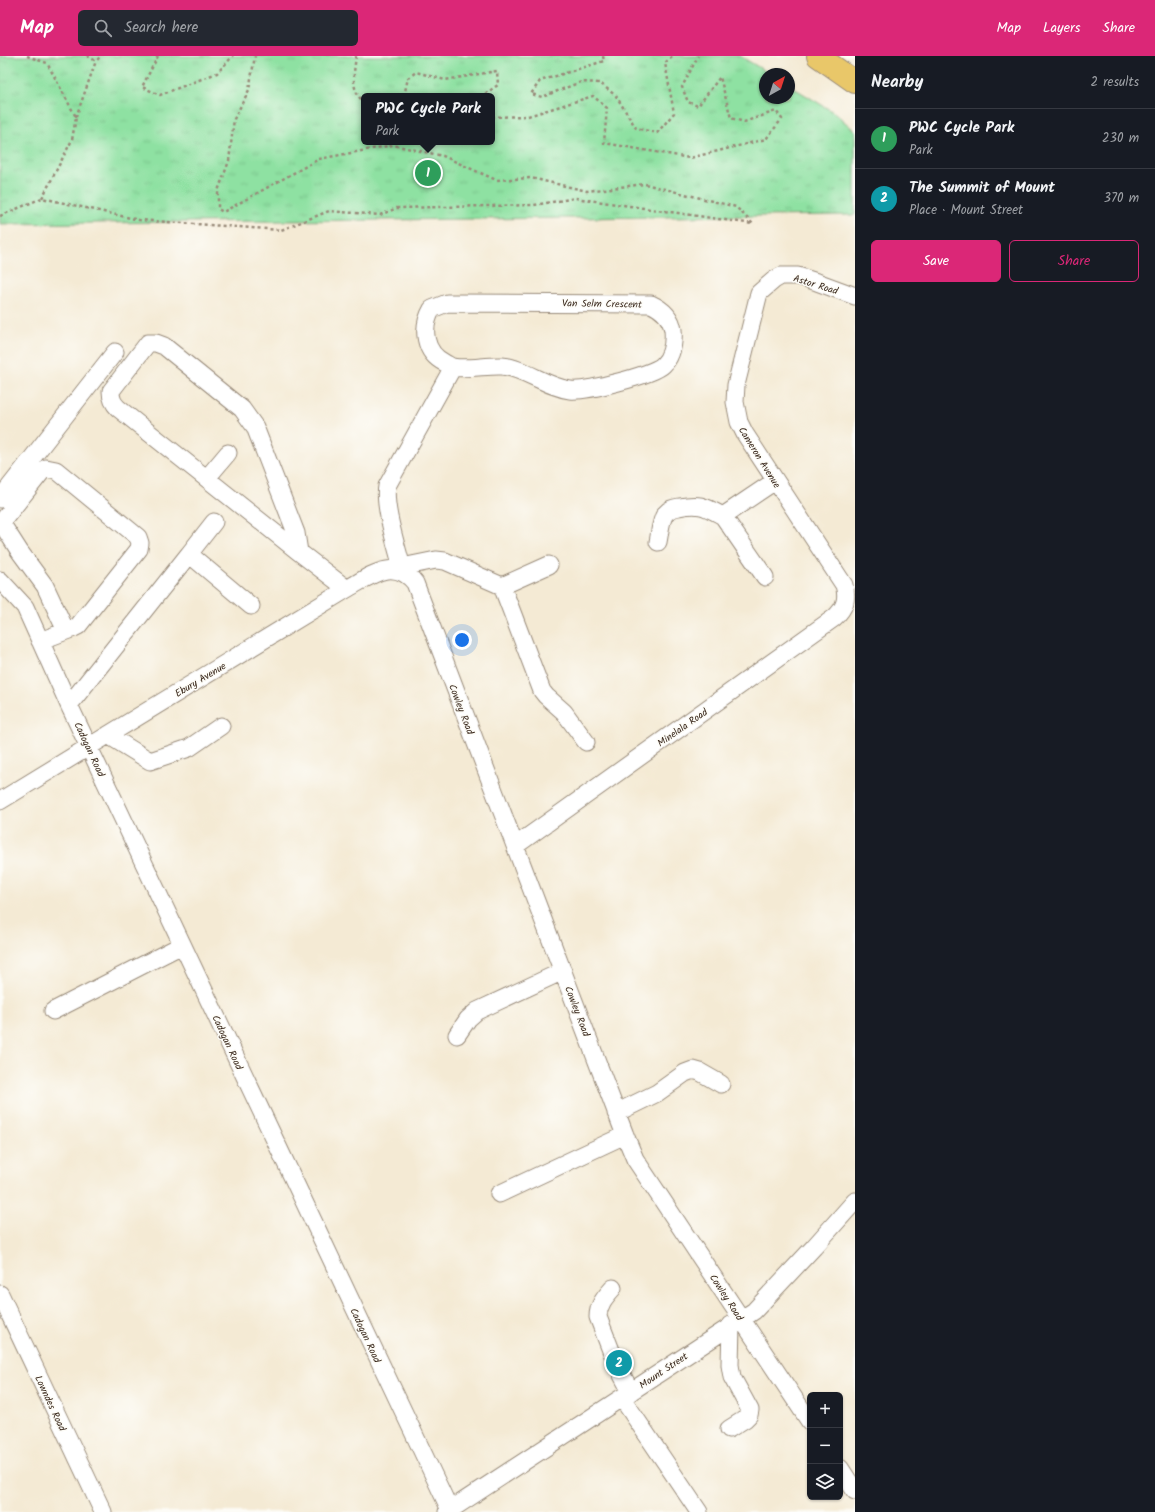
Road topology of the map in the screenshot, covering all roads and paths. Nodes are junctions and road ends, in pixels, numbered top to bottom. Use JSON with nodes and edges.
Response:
{"nodes":[{"id":1,"x":27,"y":56,"type":"edge"},
{"id":2,"x":87,"y":56,"type":"edge"},
{"id":3,"x":101,"y":56,"type":"edge"},
{"id":4,"x":158,"y":56,"type":"edge"},
{"id":5,"x":233,"y":56,"type":"edge"},
{"id":6,"x":255,"y":56,"type":"edge"},
{"id":7,"x":356,"y":56,"type":"edge"},
{"id":8,"x":603,"y":56,"type":"edge"},
{"id":9,"x":672,"y":56,"type":"edge"},
{"id":10,"x":698,"y":56,"type":"edge"},
{"id":11,"x":818,"y":56,"type":"edge"},
{"id":12,"x":96,"y":61,"type":"junction"},
{"id":13,"x":855,"y":82,"type":"edge"},
{"id":14,"x":405,"y":93,"type":"edge"},
{"id":15,"x":486,"y":93,"type":"edge"},
{"id":16,"x":361,"y":100,"type":"edge"},
{"id":17,"x":76,"y":117,"type":"junction"},
{"id":18,"x":495,"y":117,"type":"edge"},
{"id":19,"x":42,"y":198,"type":"junction"},
{"id":20,"x":0,"y":216,"type":"edge"},
{"id":21,"x":759,"y":294,"type":"joint"},
{"id":22,"x":855,"y":296,"type":"edge"},
{"id":23,"x":115,"y":352,"type":"dead end"},
{"id":24,"x":453,"y":367,"type":"junction"},
{"id":25,"x":228,"y":453,"type":"dead end"},
{"id":26,"x":207,"y":478,"type":"junction"},
{"id":27,"x":775,"y":481,"type":"junction"},
{"id":28,"x":0,"y":499,"type":"edge"},
{"id":29,"x":723,"y":516,"type":"junction"},
{"id":30,"x":214,"y":522,"type":"dead end"},
{"id":31,"x":658,"y":542,"type":"dead end"},
{"id":32,"x":299,"y":552,"type":"junction"},
{"id":33,"x":189,"y":554,"type":"junction"},
{"id":34,"x":549,"y":565,"type":"dead end"},
{"id":35,"x":402,"y":569,"type":"junction"},
{"id":36,"x":765,"y":577,"type":"dead end"},
{"id":37,"x":0,"y":580,"type":"edge"},
{"id":38,"x":502,"y":586,"type":"junction"},
{"id":39,"x":348,"y":589,"type":"junction"},
{"id":40,"x":846,"y":604,"type":"joint"},
{"id":41,"x":251,"y":606,"type":"dead end"},
{"id":42,"x":66,"y":631,"type":"junction"},
{"id":43,"x":40,"y":640,"type":"junction"},
{"id":44,"x":69,"y":705,"type":"junction"},
{"id":45,"x":221,"y":726,"type":"dead end"},
{"id":46,"x":108,"y":735,"type":"junction"},
{"id":47,"x":586,"y":742,"type":"dead end"},
{"id":48,"x":89,"y":746,"type":"junction"},
{"id":49,"x":0,"y":801,"type":"edge"},
{"id":50,"x":515,"y":846,"type":"junction"},
{"id":51,"x":182,"y":945,"type":"junction"},
{"id":52,"x":563,"y":971,"type":"junction"},
{"id":53,"x":53,"y":1011,"type":"dead end"},
{"id":54,"x":457,"y":1035,"type":"dead end"},
{"id":55,"x":721,"y":1084,"type":"dead end"},
{"id":56,"x":616,"y":1113,"type":"junction"},
{"id":57,"x":625,"y":1135,"type":"junction"},
{"id":58,"x":499,"y":1194,"type":"dead end"},
{"id":59,"x":855,"y":1201,"type":"edge"},
{"id":60,"x":613,"y":1288,"type":"dead end"},
{"id":61,"x":0,"y":1294,"type":"edge"},
{"id":62,"x":736,"y":1322,"type":"junction"},
{"id":63,"x":612,"y":1353,"type":"tunnel mouth"},
{"id":64,"x":622,"y":1375,"type":"tunnel mouth"},
{"id":65,"x":626,"y":1395,"type":"junction"},
{"id":66,"x":807,"y":1418,"type":"edge"},
{"id":67,"x":729,"y":1429,"type":"dead end"},
{"id":68,"x":843,"y":1473,"type":"edge"},
{"id":69,"x":855,"y":1491,"type":"edge"},
{"id":70,"x":448,"y":1511,"type":"edge"},
{"id":71,"x":102,"y":1512,"type":"edge"},
{"id":72,"x":699,"y":1512,"type":"edge"}],
"edges":[{"from":1,"to":17,"type":"path"},
{"from":2,"to":12,"type":"path"},
{"from":3,"to":12,"type":"path"},
{"from":4,"to":5,"type":"path"},
{"from":6,"to":19,"type":"path"},
{"from":7,"to":16,"type":"path"},
{"from":8,"to":9,"type":"path"},
{"from":10,"to":18,"type":"path"},
{"from":11,"to":13,"type":"highway"},
{"from":12,"to":17,"type":"path"},
{"from":14,"to":15,"type":"path"},
{"from":17,"to":19,"type":"path"},
{"from":19,"to":20,"type":"path"},
{"from":21,"to":22,"type":"street","name":"Astor Road"},
{"from":21,"to":27,"type":"street","name":"Cameron Avenue"},
{"from":23,"to":28,"type":"street"},
{"from":24,"to":24,"type":"street","name":"Van Selm Crescent"},
{"from":24,"to":35,"type":"street"},
{"from":25,"to":26,"type":"street"},
{"from":26,"to":32,"type":"street"},
{"from":26,"to":32,"type":"street"},
{"from":27,"to":29,"type":"street"},
{"from":27,"to":40,"type":"street","name":"Cameron Avenue"},
{"from":29,"to":31,"type":"street"},
{"from":29,"to":36,"type":"street"},
{"from":30,"to":33,"type":"street"},
{"from":32,"to":39,"type":"street"},
{"from":33,"to":41,"type":"street"},
{"from":33,"to":44,"type":"street"},
{"from":34,"to":38,"type":"street"},
{"from":35,"to":38,"type":"street","name":"Ebury Avenue"},
{"from":35,"to":39,"type":"street","name":"Ebury Avenue"},
{"from":35,"to":50,"type":"street","name":"Cowley Road"},
{"from":37,"to":43,"type":"street","name":"Cadogan Road"},
{"from":38,"to":47,"type":"street"},
{"from":39,"to":46,"type":"street","name":"Ebury Avenue"},
{"from":40,"to":50,"type":"street","name":"Minelala Road"},
{"from":42,"to":42,"type":"street"},
{"from":42,"to":43,"type":"street"},
{"from":43,"to":44,"type":"street","name":"Cadogan Road"},
{"from":44,"to":48,"type":"street","name":"Cadogan Road"},
{"from":45,"to":46,"type":"street"},
{"from":46,"to":48,"type":"street","name":"Ebury Avenue"},
{"from":48,"to":49,"type":"street","name":"Ebury Avenue"},
{"from":48,"to":51,"type":"street","name":"Cadogan Road"},
{"from":50,"to":52,"type":"street","name":"Cowley Road"},
{"from":51,"to":53,"type":"street"},
{"from":51,"to":70,"type":"street","name":"Cadogan Road"},
{"from":52,"to":54,"type":"street"},
{"from":52,"to":56,"type":"street","name":"Cowley Road"},
{"from":55,"to":56,"type":"street"},
{"from":56,"to":57,"type":"street","name":"Cowley Road"},
{"from":57,"to":58,"type":"street"},
{"from":57,"to":62,"type":"street","name":"Cowley Road"},
{"from":59,"to":62,"type":"street","name":"Mount Street"},
{"from":60,"to":63,"type":"street"},
{"from":61,"to":71,"type":"street","name":"Lowndes Road"},
{"from":62,"to":65,"type":"street","name":"Mount Street"},
{"from":62,"to":66,"type":"street","name":"Cowley Road"},
{"from":62,"to":67,"type":"street"},
{"from":64,"to":65,"type":"street"},
{"from":65,"to":70,"type":"street","name":"Mount Street"},
{"from":65,"to":72,"type":"street"},
{"from":68,"to":69,"type":"street"}]}
